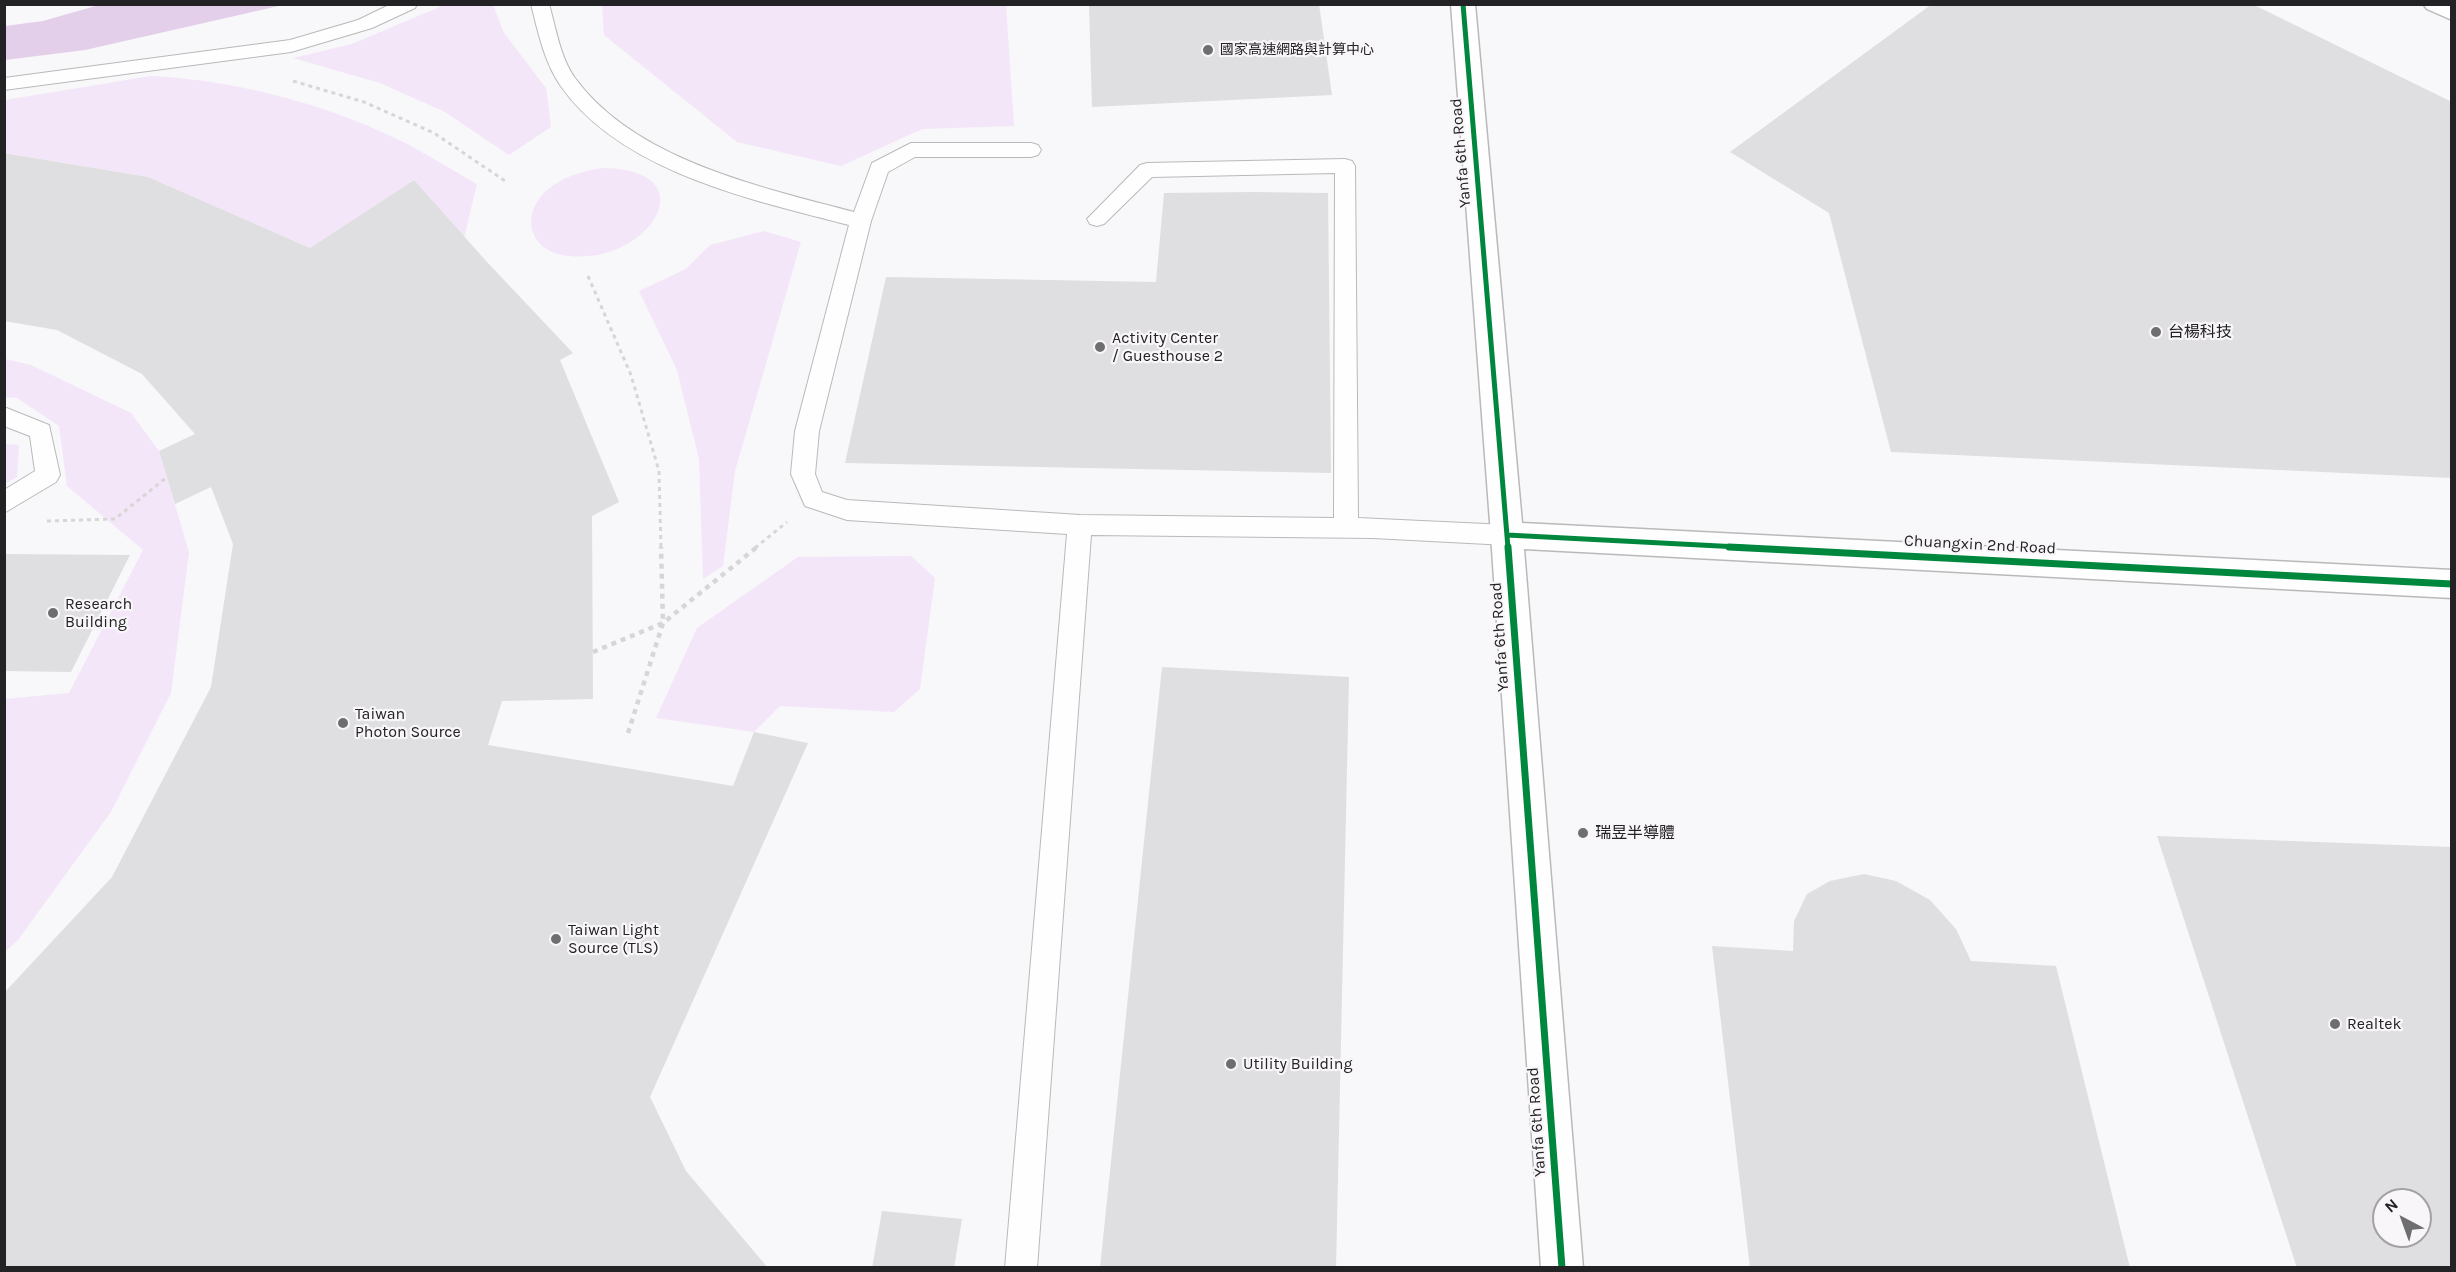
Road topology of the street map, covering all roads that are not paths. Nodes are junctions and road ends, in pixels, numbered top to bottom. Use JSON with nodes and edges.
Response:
{"nodes":[{"id":1,"x":408,"y":4,"type":"edge"},
{"id":2,"x":540,"y":4,"type":"edge"},
{"id":3,"x":1463,"y":4,"type":"edge"},
{"id":4,"x":2435,"y":4,"type":"edge"},
{"id":5,"x":2451,"y":12,"type":"edge"},
{"id":6,"x":38,"y":80,"type":"junction"},
{"id":7,"x":4,"y":84,"type":"edge"},
{"id":8,"x":4,"y":90,"type":"edge"},
{"id":9,"x":1031,"y":150,"type":"dead end"},
{"id":10,"x":1097,"y":219,"type":"dead end"},
{"id":11,"x":861,"y":221,"type":"junction"},
{"id":12,"x":4,"y":416,"type":"edge"},
{"id":13,"x":4,"y":503,"type":"edge"},
{"id":14,"x":1080,"y":525,"type":"junction"},
{"id":15,"x":1346,"y":528,"type":"junction"},
{"id":16,"x":1507,"y":535,"type":"junction"},
{"id":17,"x":2451,"y":584,"type":"edge"},
{"id":18,"x":1021,"y":1268,"type":"edge"},
{"id":19,"x":1562,"y":1268,"type":"edge"}],
"edges":[{"from":1,"to":6,"type":"lane"},
{"from":2,"to":11,"type":"lane"},
{"from":3,"to":16,"type":"street","name":"Yanfa 6th Road"},
{"from":4,"to":5,"type":"street"},
{"from":6,"to":7,"type":"lane"},
{"from":6,"to":8,"type":"lane"},
{"from":9,"to":11,"type":"lane"},
{"from":10,"to":15,"type":"lane"},
{"from":11,"to":14,"type":"lane"},
{"from":12,"to":13,"type":"lane"},
{"from":14,"to":15,"type":"lane"},
{"from":14,"to":18,"type":"lane"},
{"from":15,"to":16,"type":"lane"},
{"from":16,"to":17,"type":"street","name":"Chuangxin 2nd Road"},
{"from":16,"to":19,"type":"street","name":"Yanfa 6th Road"}]}
